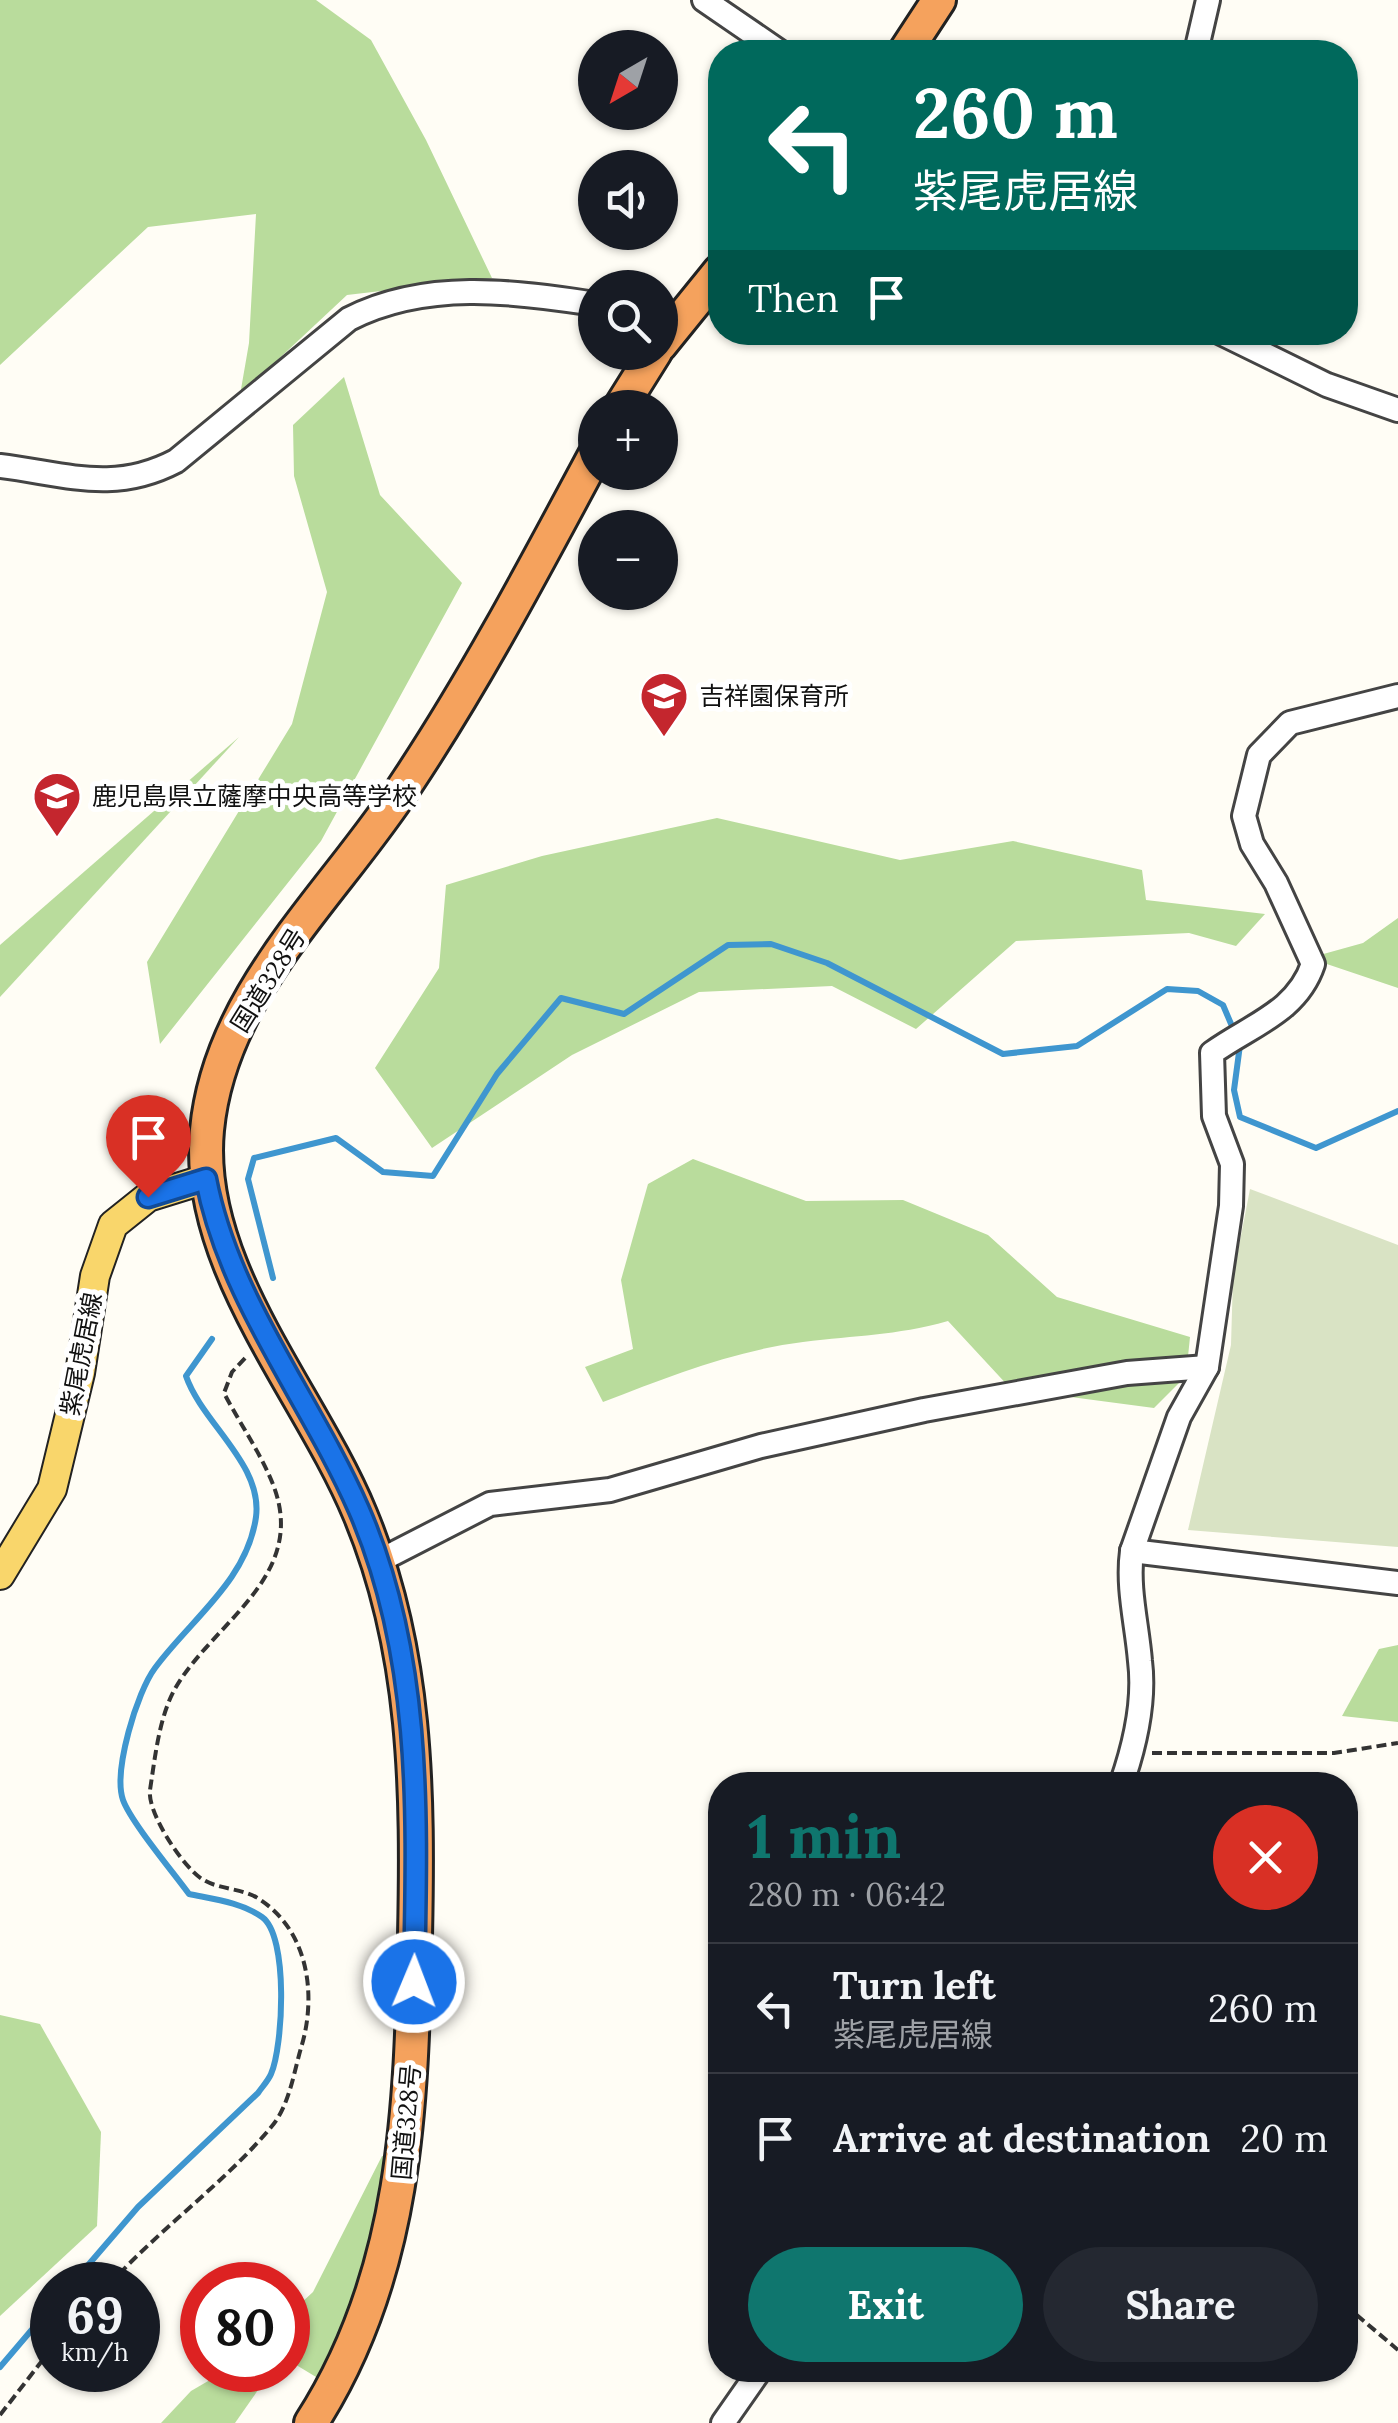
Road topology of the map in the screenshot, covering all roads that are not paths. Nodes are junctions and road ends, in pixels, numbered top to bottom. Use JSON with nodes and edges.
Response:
{"nodes":[{"id":1,"x":704,"y":0,"type":"edge"},
{"id":2,"x":939,"y":0,"type":"edge"},
{"id":3,"x":1208,"y":0,"type":"edge"},
{"id":4,"x":762,"y":40,"type":"edge"},
{"id":5,"x":913,"y":40,"type":"edge"},
{"id":6,"x":1199,"y":40,"type":"edge"},
{"id":7,"x":708,"y":285,"type":"edge"},
{"id":8,"x":578,"y":301,"type":"edge"},
{"id":9,"x":678,"y":320,"type":"edge"},
{"id":10,"x":1245,"y":345,"type":"edge"},
{"id":11,"x":1398,"y":410,"type":"edge"},
{"id":12,"x":0,"y":466,"type":"edge"},
{"id":13,"x":578,"y":486,"type":"edge"},
{"id":14,"x":1398,"y":696,"type":"edge"},
{"id":15,"x":206,"y":1179,"type":"junction"},
{"id":16,"x":1207,"y":1367,"type":"junction"},
{"id":17,"x":1132,"y":1552,"type":"junction"},
{"id":18,"x":379,"y":1561,"type":"junction"},
{"id":19,"x":0,"y":1575,"type":"edge"},
{"id":20,"x":1398,"y":1583,"type":"edge"},
{"id":21,"x":1125,"y":1772,"type":"edge"},
{"id":22,"x":752,"y":2382,"type":"edge"},
{"id":23,"x":311,"y":2423,"type":"edge"},
{"id":24,"x":723,"y":2423,"type":"edge"}],
"edges":[{"from":1,"to":4,"type":"street"},
{"from":2,"to":5,"type":"highway"},
{"from":3,"to":6,"type":"street"},
{"from":7,"to":9,"type":"highway"},
{"from":8,"to":12,"type":"street"},
{"from":10,"to":11,"type":"street"},
{"from":13,"to":15,"type":"highway","name":"国道328号"},
{"from":14,"to":16,"type":"street"},
{"from":15,"to":18,"type":"highway","name":"国道328号"},
{"from":15,"to":19,"type":"main road","name":"紫尾虎居線"},
{"from":16,"to":17,"type":"street"},
{"from":16,"to":18,"type":"street"},
{"from":17,"to":20,"type":"street"},
{"from":17,"to":21,"type":"street"},
{"from":18,"to":23,"type":"highway","name":"国道328号"},
{"from":22,"to":24,"type":"street"}]}
